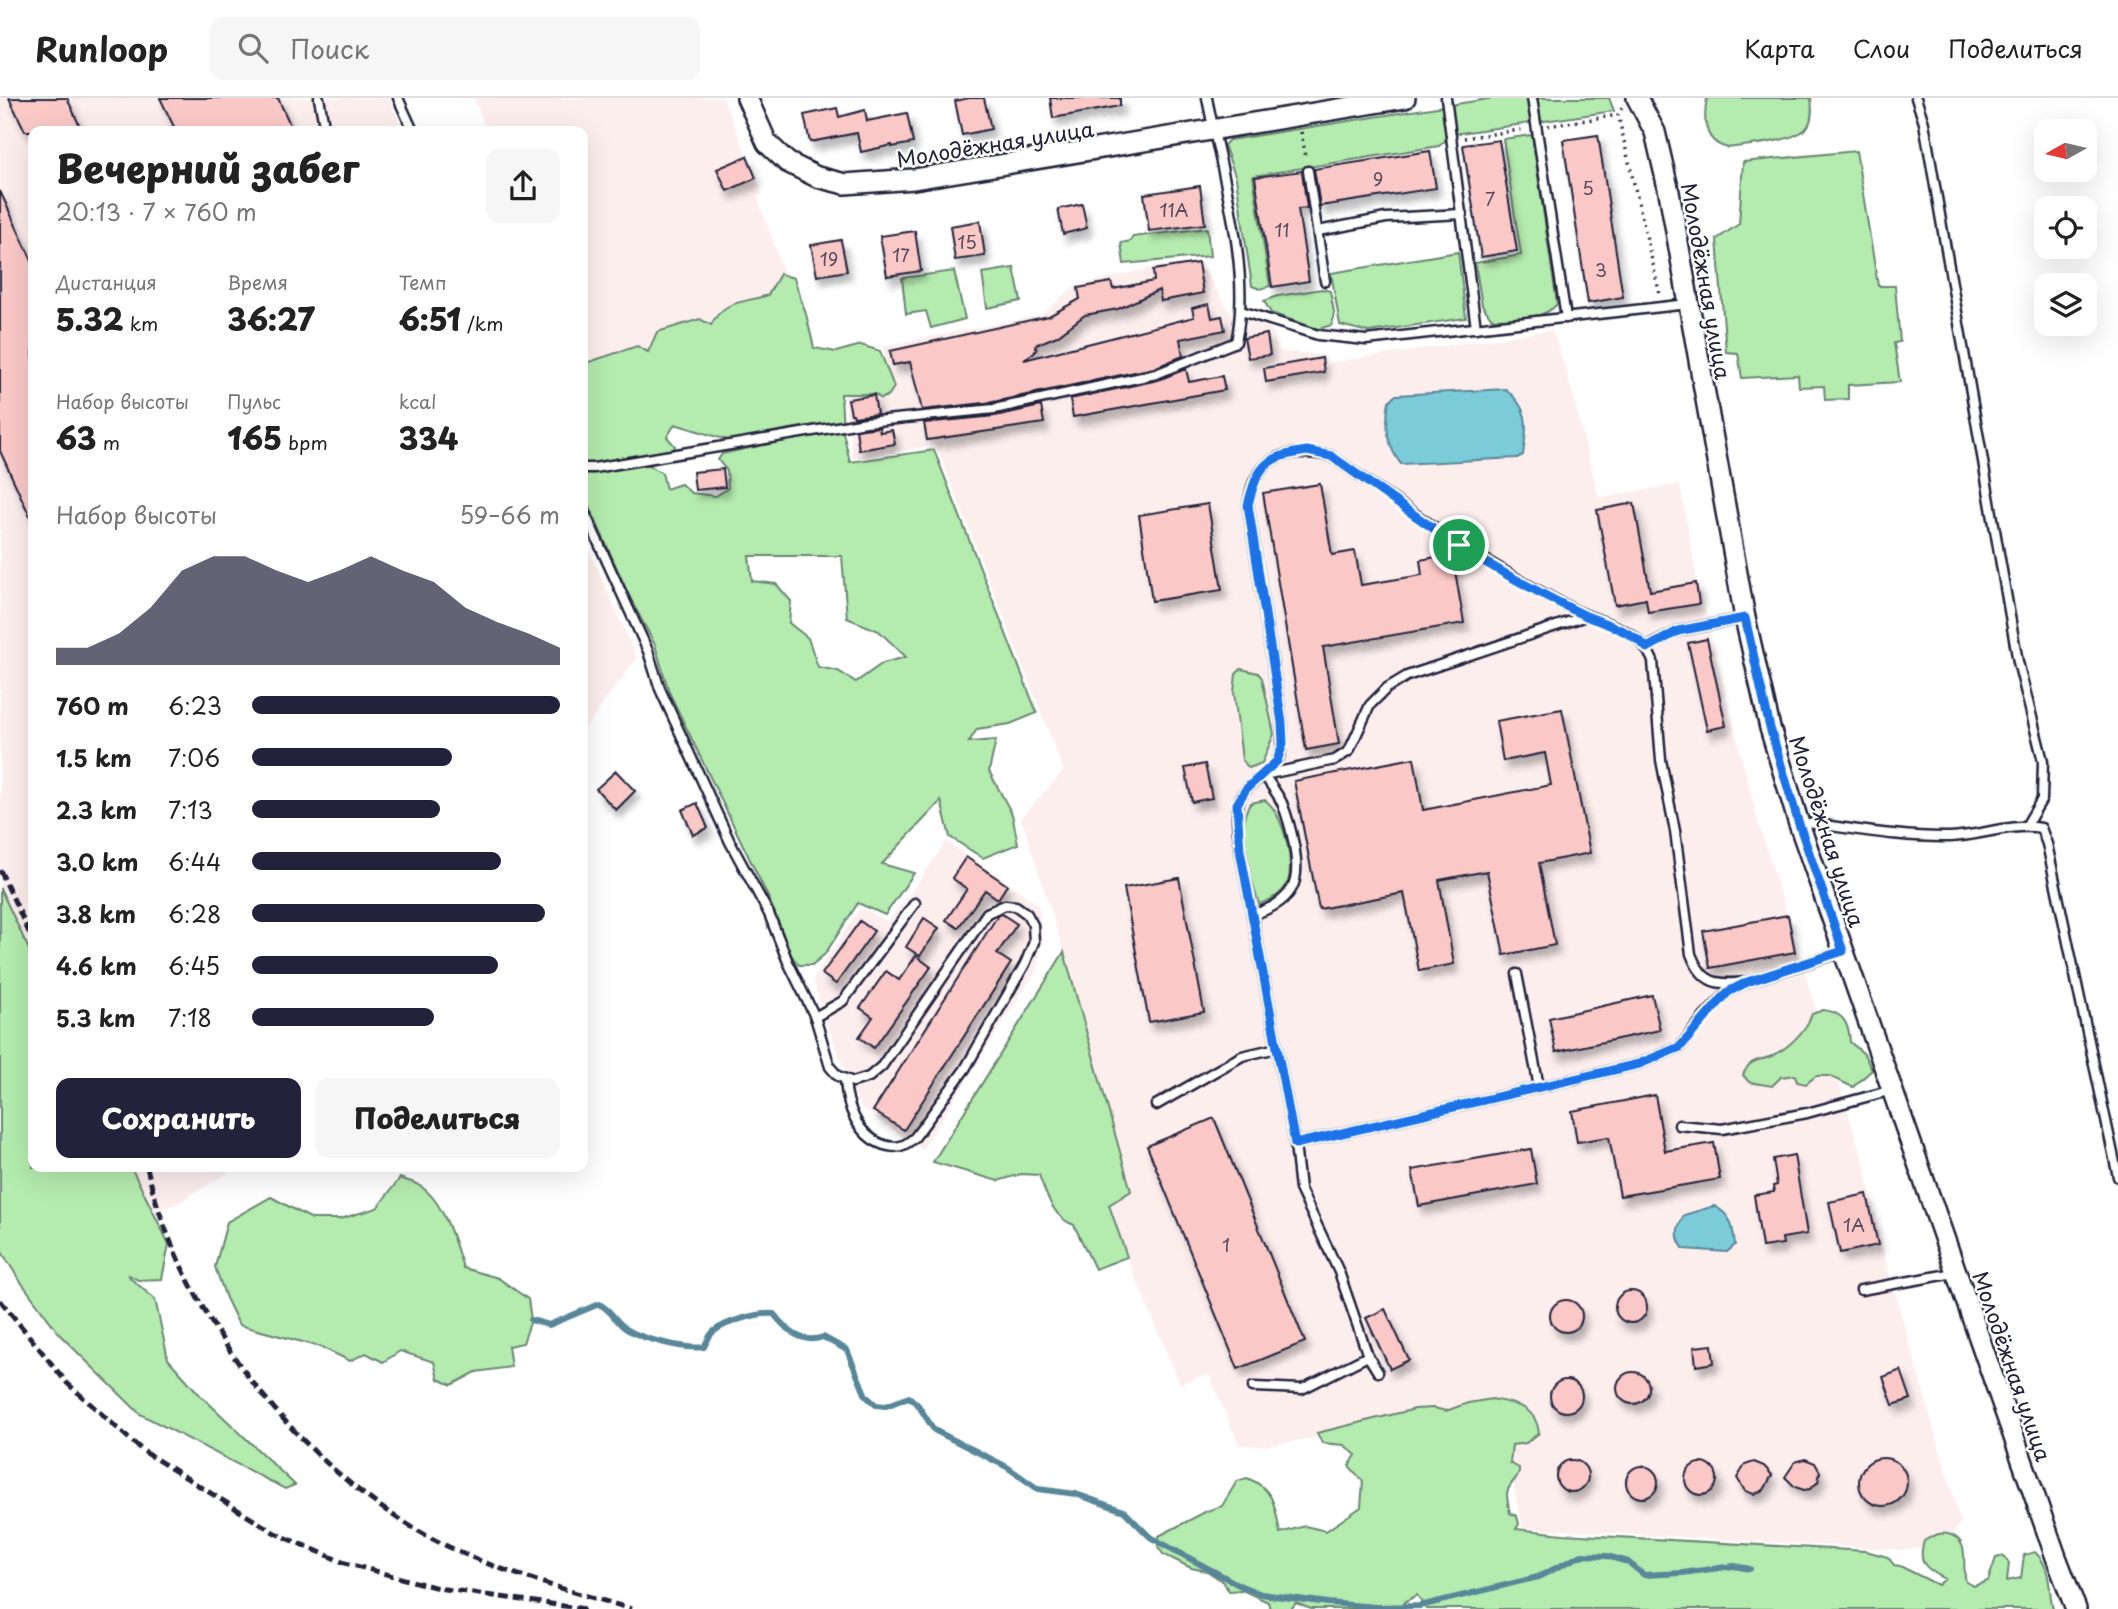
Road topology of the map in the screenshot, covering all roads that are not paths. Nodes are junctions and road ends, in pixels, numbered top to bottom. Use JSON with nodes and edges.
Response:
{"nodes":[{"id":1,"x":318,"y":98,"type":"edge"},
{"id":2,"x":398,"y":98,"type":"edge"},
{"id":3,"x":747,"y":98,"type":"edge"},
{"id":4,"x":1207,"y":98,"type":"edge"},
{"id":5,"x":1405,"y":98,"type":"edge"},
{"id":6,"x":1446,"y":98,"type":"edge"},
{"id":7,"x":1532,"y":98,"type":"edge"},
{"id":8,"x":1637,"y":98,"type":"edge"},
{"id":9,"x":1916,"y":98,"type":"edge"},
{"id":10,"x":324,"y":126,"type":"edge"},
{"id":11,"x":410,"y":126,"type":"edge"},
{"id":12,"x":1213,"y":131,"type":"junction"},
{"id":13,"x":1308,"y":171,"type":"road end"},
{"id":14,"x":1462,"y":214,"type":"junction"},
{"id":15,"x":1318,"y":231,"type":"junction"},
{"id":16,"x":1325,"y":281,"type":"dead end"},
{"id":17,"x":1688,"y":304,"type":"junction"},
{"id":18,"x":1241,"y":311,"type":"junction"},
{"id":19,"x":1566,"y":318,"type":"junction"},
{"id":20,"x":1476,"y":328,"type":"junction"},
{"id":21,"x":588,"y":468,"type":"edge"},
{"id":22,"x":588,"y":520,"type":"edge"},
{"id":23,"x":1586,"y":616,"type":"junction"},
{"id":24,"x":1745,"y":618,"type":"junction"},
{"id":25,"x":1647,"y":648,"type":"junction"},
{"id":26,"x":1264,"y":775,"type":"junction"},
{"id":27,"x":1798,"y":821,"type":"junction"},
{"id":28,"x":2026,"y":826,"type":"junction"},
{"id":29,"x":915,"y":903,"type":"dead end"},
{"id":30,"x":1252,"y":915,"type":"junction"},
{"id":31,"x":1843,"y":951,"type":"junction"},
{"id":32,"x":1517,"y":974,"type":"dead end"},
{"id":33,"x":1747,"y":982,"type":"junction"},
{"id":34,"x":815,"y":1017,"type":"junction"},
{"id":35,"x":1277,"y":1048,"type":"junction"},
{"id":36,"x":845,"y":1081,"type":"junction"},
{"id":37,"x":1539,"y":1087,"type":"junction"},
{"id":38,"x":1892,"y":1090,"type":"junction"},
{"id":39,"x":1156,"y":1105,"type":"dead end"},
{"id":40,"x":1679,"y":1125,"type":"dead end"},
{"id":41,"x":1295,"y":1144,"type":"junction"},
{"id":42,"x":2118,"y":1177,"type":"edge"},
{"id":43,"x":1956,"y":1273,"type":"junction"},
{"id":44,"x":1861,"y":1290,"type":"dead end"},
{"id":45,"x":1368,"y":1356,"type":"junction"},
{"id":46,"x":1378,"y":1372,"type":"dead end"},
{"id":47,"x":1252,"y":1387,"type":"dead end"},
{"id":48,"x":2076,"y":1609,"type":"edge"}],
"edges":[{"from":1,"to":10,"type":"lane"},
{"from":2,"to":11,"type":"lane"},
{"from":3,"to":12,"type":"street","name":"Молодёжная улица"},
{"from":4,"to":12,"type":"lane"},
{"from":5,"to":12,"type":"street","name":"Молодёжная улица"},
{"from":6,"to":14,"type":"lane"},
{"from":7,"to":19,"type":"lane"},
{"from":8,"to":17,"type":"street","name":"Молодёжная улица"},
{"from":9,"to":28,"type":"lane"},
{"from":12,"to":18,"type":"lane"},
{"from":13,"to":15,"type":"lane"},
{"from":14,"to":15,"type":"lane"},
{"from":14,"to":20,"type":"lane"},
{"from":15,"to":16,"type":"lane"},
{"from":17,"to":19,"type":"lane"},
{"from":17,"to":24,"type":"street","name":"Молодёжная улица"},
{"from":18,"to":20,"type":"lane"},
{"from":18,"to":21,"type":"lane"},
{"from":19,"to":20,"type":"lane"},
{"from":22,"to":34,"type":"lane"},
{"from":23,"to":25,"type":"lane"},
{"from":23,"to":26,"type":"lane"},
{"from":23,"to":26,"type":"lane"},
{"from":24,"to":25,"type":"lane"},
{"from":24,"to":27,"type":"street","name":"Молодёжная улица"},
{"from":25,"to":33,"type":"lane"},
{"from":26,"to":30,"type":"lane"},
{"from":26,"to":30,"type":"lane"},
{"from":27,"to":28,"type":"lane"},
{"from":27,"to":31,"type":"street","name":"Молодёжная улица"},
{"from":28,"to":42,"type":"lane"},
{"from":29,"to":34,"type":"lane"},
{"from":30,"to":35,"type":"lane"},
{"from":31,"to":33,"type":"lane"},
{"from":31,"to":38,"type":"street","name":"Молодёжная улица"},
{"from":32,"to":37,"type":"lane"},
{"from":33,"to":37,"type":"lane"},
{"from":34,"to":36,"type":"lane"},
{"from":35,"to":39,"type":"lane"},
{"from":35,"to":41,"type":"lane"},
{"from":36,"to":36,"type":"lane"},
{"from":37,"to":41,"type":"lane"},
{"from":38,"to":40,"type":"lane"},
{"from":38,"to":43,"type":"street","name":"Молодёжная улица"},
{"from":41,"to":45,"type":"lane"},
{"from":43,"to":44,"type":"lane"},
{"from":43,"to":48,"type":"street","name":"Молодёжная улица"},
{"from":45,"to":46,"type":"lane"},
{"from":45,"to":47,"type":"lane"}]}
